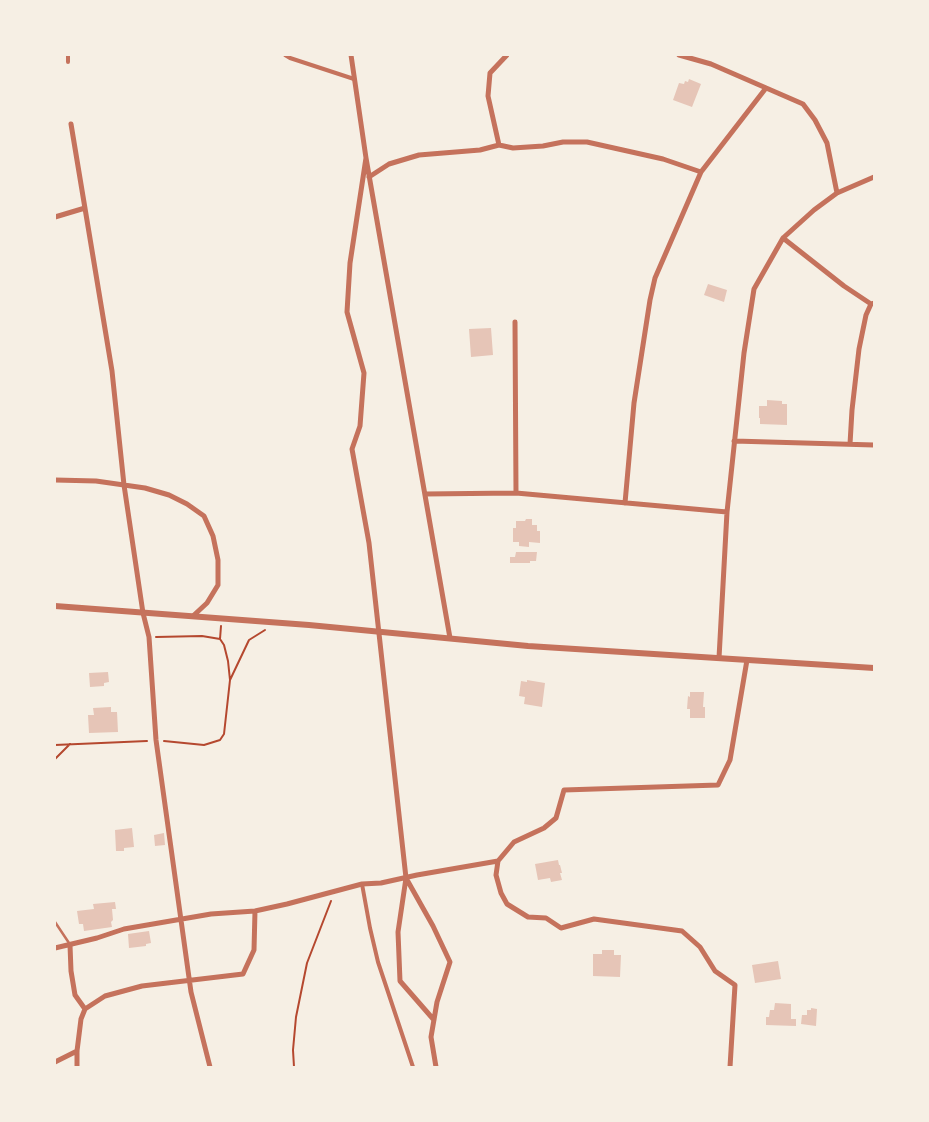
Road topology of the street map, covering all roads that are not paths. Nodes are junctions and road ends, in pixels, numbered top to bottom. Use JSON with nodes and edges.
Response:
{"nodes":[{"id":1,"x":68,"y":55,"type":"edge"},
{"id":2,"x":285,"y":55,"type":"edge"},
{"id":3,"x":351,"y":55,"type":"edge"},
{"id":4,"x":507,"y":55,"type":"edge"},
{"id":5,"x":679,"y":55,"type":"edge"},
{"id":6,"x":68,"y":62,"type":"dead end"},
{"id":7,"x":354,"y":79,"type":"junction"},
{"id":8,"x":766,"y":88,"type":"junction"},
{"id":9,"x":71,"y":124,"type":"dead end"},
{"id":10,"x":499,"y":145,"type":"junction"},
{"id":11,"x":366,"y":158,"type":"junction"},
{"id":12,"x":701,"y":172,"type":"junction"},
{"id":13,"x":369,"y":177,"type":"junction"},
{"id":14,"x":874,"y":177,"type":"edge"},
{"id":15,"x":838,"y":193,"type":"junction"},
{"id":16,"x":85,"y":208,"type":"junction"},
{"id":17,"x":55,"y":217,"type":"edge"},
{"id":18,"x":783,"y":238,"type":"junction"},
{"id":19,"x":873,"y":303,"type":"edge"},
{"id":20,"x":515,"y":322,"type":"dead end"},
{"id":21,"x":734,"y":440,"type":"junction"},
{"id":22,"x":850,"y":444,"type":"junction"},
{"id":23,"x":874,"y":445,"type":"edge"},
{"id":24,"x":55,"y":480,"type":"edge"},
{"id":25,"x":124,"y":485,"type":"junction"},
{"id":26,"x":516,"y":493,"type":"junction"},
{"id":27,"x":425,"y":494,"type":"junction"},
{"id":28,"x":625,"y":503,"type":"junction"},
{"id":29,"x":726,"y":512,"type":"junction"},
{"id":30,"x":55,"y":606,"type":"edge"},
{"id":31,"x":143,"y":613,"type":"junction"},
{"id":32,"x":193,"y":616,"type":"junction"},
{"id":33,"x":379,"y":632,"type":"junction"},
{"id":34,"x":450,"y":638,"type":"junction"},
{"id":35,"x":719,"y":658,"type":"junction"},
{"id":36,"x":747,"y":660,"type":"junction"},
{"id":37,"x":874,"y":668,"type":"edge"},
{"id":38,"x":498,"y":861,"type":"junction"},
{"id":39,"x":406,"y":878,"type":"junction"},
{"id":40,"x":362,"y":884,"type":"junction"},
{"id":41,"x":255,"y":911,"type":"junction"},
{"id":42,"x":181,"y":919,"type":"junction"},
{"id":43,"x":55,"y":922,"type":"edge"},
{"id":44,"x":70,"y":945,"type":"junction"},
{"id":45,"x":55,"y":948,"type":"edge"},
{"id":46,"x":190,"y":980,"type":"junction"},
{"id":47,"x":85,"y":1008,"type":"junction"},
{"id":48,"x":434,"y":1020,"type":"junction"},
{"id":49,"x":77,"y":1051,"type":"junction"},
{"id":50,"x":55,"y":1062,"type":"edge"},
{"id":51,"x":77,"y":1067,"type":"edge"},
{"id":52,"x":210,"y":1067,"type":"edge"},
{"id":53,"x":413,"y":1067,"type":"edge"},
{"id":54,"x":436,"y":1067,"type":"edge"},
{"id":55,"x":730,"y":1067,"type":"edge"}],
"edges":[{"from":1,"to":6,"type":"street"},
{"from":2,"to":7,"type":"street"},
{"from":3,"to":7,"type":"street"},
{"from":4,"to":10,"type":"street"},
{"from":5,"to":8,"type":"street"},
{"from":7,"to":11,"type":"street"},
{"from":8,"to":12,"type":"street"},
{"from":8,"to":15,"type":"street"},
{"from":9,"to":16,"type":"street"},
{"from":10,"to":12,"type":"street"},
{"from":10,"to":13,"type":"street"},
{"from":11,"to":13,"type":"street"},
{"from":11,"to":33,"type":"street"},
{"from":12,"to":28,"type":"street"},
{"from":13,"to":27,"type":"street"},
{"from":14,"to":15,"type":"street"},
{"from":15,"to":18,"type":"street"},
{"from":16,"to":17,"type":"street"},
{"from":16,"to":25,"type":"street"},
{"from":18,"to":19,"type":"street"},
{"from":18,"to":21,"type":"street"},
{"from":19,"to":22,"type":"street"},
{"from":20,"to":26,"type":"street"},
{"from":21,"to":22,"type":"street"},
{"from":21,"to":29,"type":"street"},
{"from":22,"to":23,"type":"street"},
{"from":24,"to":25,"type":"street"},
{"from":25,"to":31,"type":"street"},
{"from":25,"to":32,"type":"street"},
{"from":26,"to":27,"type":"street"},
{"from":26,"to":28,"type":"street"},
{"from":27,"to":34,"type":"street"},
{"from":28,"to":29,"type":"street"},
{"from":29,"to":35,"type":"street"},
{"from":30,"to":31,"type":"street"},
{"from":31,"to":32,"type":"street"},
{"from":31,"to":42,"type":"street"},
{"from":32,"to":33,"type":"street"},
{"from":33,"to":34,"type":"street"},
{"from":33,"to":39,"type":"street"},
{"from":34,"to":35,"type":"street"},
{"from":35,"to":36,"type":"street"},
{"from":36,"to":37,"type":"street"},
{"from":36,"to":38,"type":"street"},
{"from":38,"to":39,"type":"street"},
{"from":38,"to":55,"type":"street"},
{"from":39,"to":40,"type":"street"},
{"from":39,"to":48,"type":"street"},
{"from":39,"to":48,"type":"street"},
{"from":40,"to":41,"type":"street"},
{"from":40,"to":53,"type":"street"},
{"from":41,"to":42,"type":"street"},
{"from":41,"to":46,"type":"street"},
{"from":42,"to":44,"type":"street"},
{"from":42,"to":46,"type":"street"},
{"from":43,"to":44,"type":"lane"},
{"from":44,"to":45,"type":"street"},
{"from":44,"to":47,"type":"street"},
{"from":46,"to":47,"type":"street"},
{"from":46,"to":52,"type":"street"},
{"from":47,"to":49,"type":"street"},
{"from":48,"to":54,"type":"street"},
{"from":49,"to":50,"type":"street"},
{"from":49,"to":51,"type":"street"}]}
